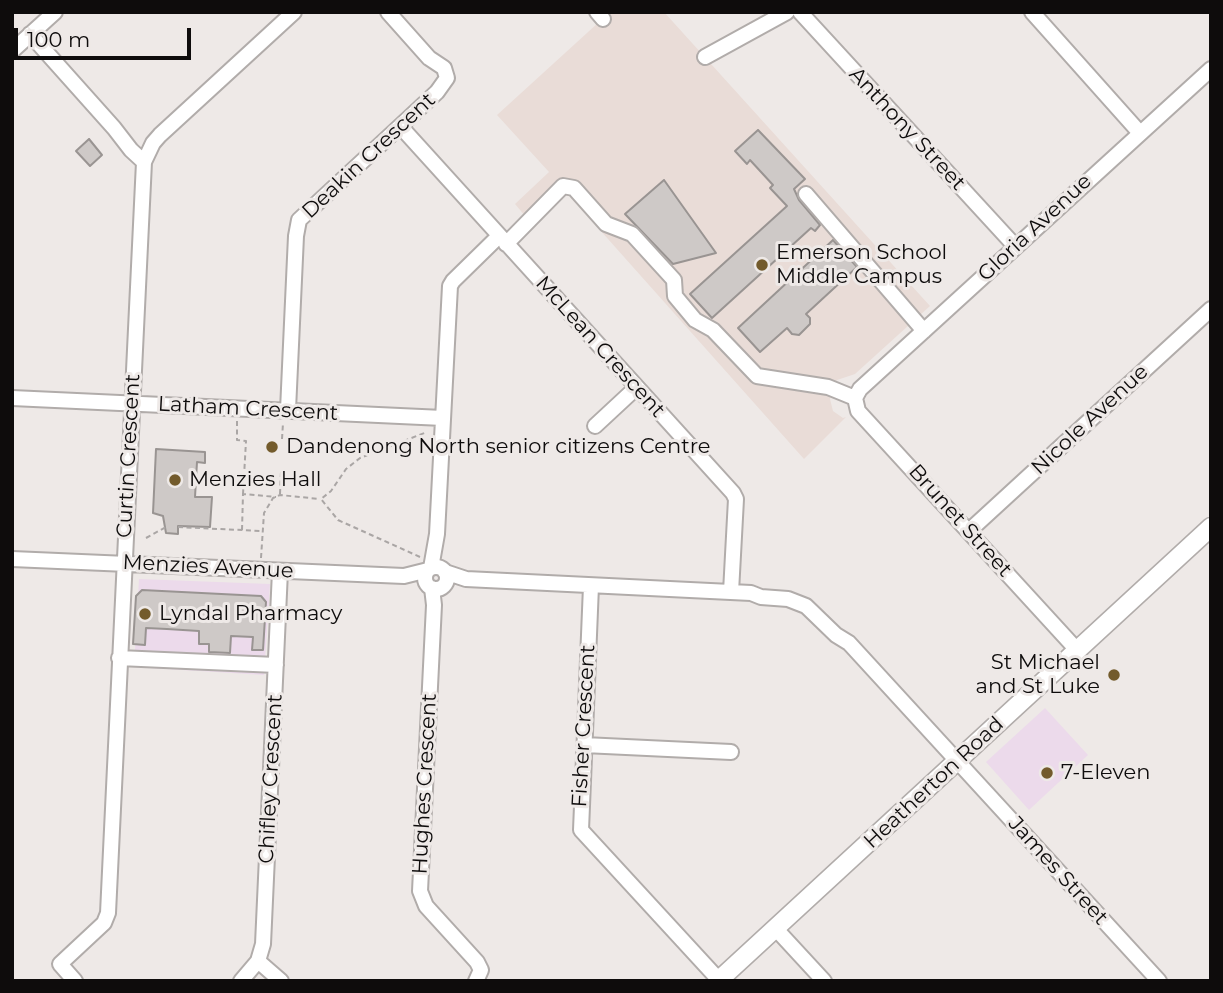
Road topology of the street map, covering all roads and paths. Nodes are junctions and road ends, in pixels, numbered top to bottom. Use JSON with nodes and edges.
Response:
{"nodes":[{"id":1,"x":55,"y":12,"type":"edge"},
{"id":2,"x":294,"y":12,"type":"edge"},
{"id":3,"x":388,"y":12,"type":"edge"},
{"id":4,"x":787,"y":12,"type":"edge"},
{"id":5,"x":800,"y":12,"type":"edge"},
{"id":6,"x":1032,"y":12,"type":"edge"},
{"id":7,"x":30,"y":34,"type":"junction"},
{"id":8,"x":12,"y":51,"type":"edge"},
{"id":9,"x":705,"y":57,"type":"dead end"},
{"id":10,"x":1211,"y":69,"type":"edge"},
{"id":11,"x":401,"y":127,"type":"junction"},
{"id":12,"x":114,"y":128,"type":"junction"},
{"id":13,"x":1140,"y":132,"type":"junction"},
{"id":14,"x":151,"y":146,"type":"junction"},
{"id":15,"x":144,"y":162,"type":"junction"},
{"id":16,"x":806,"y":194,"type":"dead end"},
{"id":17,"x":502,"y":240,"type":"junction"},
{"id":18,"x":1015,"y":246,"type":"junction"},
{"id":19,"x":1211,"y":309,"type":"edge"},
{"id":20,"x":924,"y":331,"type":"junction"},
{"id":21,"x":637,"y":387,"type":"junction"},
{"id":22,"x":858,"y":393,"type":"junction"},
{"id":23,"x":12,"y":398,"type":"edge"},
{"id":24,"x":132,"y":404,"type":"junction"},
{"id":25,"x":286,"y":416,"type":"junction"},
{"id":26,"x":443,"y":418,"type":"junction"},
{"id":27,"x":237,"y":420,"type":"dead end"},
{"id":28,"x":595,"y":426,"type":"dead end"},
{"id":29,"x":427,"y":432,"type":"dead end"},
{"id":30,"x":282,"y":439,"type":"dead end"},
{"id":31,"x":281,"y":472,"type":"dead end"},
{"id":32,"x":243,"y":494,"type":"junction"},
{"id":33,"x":278,"y":496,"type":"junction"},
{"id":34,"x":321,"y":499,"type":"junction"},
{"id":35,"x":166,"y":527,"type":"dead end"},
{"id":36,"x":178,"y":527,"type":"dead end"},
{"id":37,"x":1211,"y":527,"type":"edge"},
{"id":38,"x":242,"y":531,"type":"junction"},
{"id":39,"x":262,"y":531,"type":"junction"},
{"id":40,"x":969,"y":531,"type":"junction"},
{"id":41,"x":146,"y":538,"type":"dead end"},
{"id":42,"x":12,"y":559,"type":"edge"},
{"id":43,"x":261,"y":563,"type":"dead end"},
{"id":44,"x":124,"y":564,"type":"junction"},
{"id":45,"x":280,"y":571,"type":"junction"},
{"id":46,"x":435,"y":576,"type":"junction"},
{"id":47,"x":591,"y":586,"type":"junction"},
{"id":48,"x":731,"y":592,"type":"junction"},
{"id":49,"x":1077,"y":650,"type":"junction"},
{"id":50,"x":119,"y":658,"type":"junction"},
{"id":51,"x":276,"y":666,"type":"junction"},
{"id":52,"x":584,"y":745,"type":"junction"},
{"id":53,"x":731,"y":752,"type":"dead end"},
{"id":54,"x":957,"y":761,"type":"junction"},
{"id":55,"x":776,"y":929,"type":"junction"},
{"id":56,"x":258,"y":961,"type":"junction"},
{"id":57,"x":719,"y":980,"type":"edge"},
{"id":58,"x":75,"y":981,"type":"edge"},
{"id":59,"x":241,"y":981,"type":"edge"},
{"id":60,"x":281,"y":981,"type":"edge"},
{"id":61,"x":476,"y":981,"type":"edge"},
{"id":62,"x":824,"y":981,"type":"edge"},
{"id":63,"x":1158,"y":981,"type":"edge"}],
"edges":[{"from":1,"to":7,"type":"street"},
{"from":2,"to":14,"type":"street"},
{"from":3,"to":11,"type":"street","name":"Deakin Crescent"},
{"from":4,"to":9,"type":"street"},
{"from":5,"to":18,"type":"street","name":"Anthony Street"},
{"from":6,"to":13,"type":"street"},
{"from":7,"to":8,"type":"street"},
{"from":7,"to":12,"type":"street"},
{"from":10,"to":13,"type":"street","name":"Gloria Avenue"},
{"from":11,"to":17,"type":"street","name":"McLean Crescent"},
{"from":11,"to":25,"type":"street","name":"Deakin Crescent"},
{"from":12,"to":14,"type":"street"},
{"from":12,"to":15,"type":"street"},
{"from":13,"to":18,"type":"street","name":"Gloria Avenue"},
{"from":14,"to":15,"type":"street"},
{"from":15,"to":24,"type":"street","name":"Curtin Crescent"},
{"from":16,"to":20,"type":"street"},
{"from":17,"to":21,"type":"street","name":"McLean Crescent"},
{"from":17,"to":22,"type":"street","name":"Hughes Crescent"},
{"from":17,"to":26,"type":"street","name":"Hughes Crescent"},
{"from":18,"to":20,"type":"street","name":"Gloria Avenue"},
{"from":19,"to":40,"type":"street","name":"Nicole Avenue"},
{"from":20,"to":22,"type":"street","name":"Gloria Avenue"},
{"from":21,"to":28,"type":"street"},
{"from":21,"to":48,"type":"street","name":"McLean Crescent"},
{"from":22,"to":40,"type":"street","name":"Brunet Street"},
{"from":23,"to":24,"type":"street","name":"Latham Crescent"},
{"from":24,"to":25,"type":"street","name":"Latham Crescent"},
{"from":24,"to":44,"type":"street","name":"Curtin Crescent"},
{"from":25,"to":26,"type":"street","name":"Latham Crescent"},
{"from":25,"to":30,"type":"path"},
{"from":26,"to":46,"type":"street","name":"Hughes Crescent"},
{"from":27,"to":32,"type":"path"},
{"from":29,"to":34,"type":"path"},
{"from":31,"to":33,"type":"path"},
{"from":32,"to":33,"type":"path"},
{"from":32,"to":38,"type":"path"},
{"from":33,"to":34,"type":"path"},
{"from":33,"to":39,"type":"path"},
{"from":34,"to":46,"type":"path"},
{"from":35,"to":41,"type":"path"},
{"from":36,"to":38,"type":"path"},
{"from":37,"to":49,"type":"main road","name":"Heatherton Road"},
{"from":38,"to":39,"type":"path"},
{"from":39,"to":43,"type":"path"},
{"from":40,"to":49,"type":"street","name":"Brunet Street"},
{"from":42,"to":44,"type":"street","name":"Menzies Avenue"},
{"from":44,"to":45,"type":"street","name":"Menzies Avenue"},
{"from":44,"to":50,"type":"street","name":"Curtin Crescent"},
{"from":45,"to":46,"type":"street","name":"Menzies Avenue"},
{"from":45,"to":51,"type":"street","name":"Chifley Crescent"},
{"from":46,"to":47,"type":"street","name":"Menzies Avenue"},
{"from":46,"to":61,"type":"street","name":"Hughes Crescent"},
{"from":47,"to":48,"type":"street","name":"Menzies Avenue"},
{"from":47,"to":52,"type":"street","name":"Fisher Crescent"},
{"from":48,"to":54,"type":"street","name":"Menzies Avenue"},
{"from":49,"to":54,"type":"main road","name":"Heatherton Road"},
{"from":50,"to":51,"type":"street"},
{"from":50,"to":58,"type":"street","name":"Curtin Crescent"},
{"from":51,"to":56,"type":"street","name":"Chifley Crescent"},
{"from":52,"to":53,"type":"street"},
{"from":52,"to":57,"type":"street","name":"Fisher Crescent"},
{"from":54,"to":55,"type":"main road","name":"Heatherton Road"},
{"from":54,"to":63,"type":"street","name":"James Street"},
{"from":55,"to":57,"type":"main road","name":"Heatherton Road"},
{"from":55,"to":62,"type":"street"},
{"from":56,"to":59,"type":"street"},
{"from":56,"to":60,"type":"street"}]}
